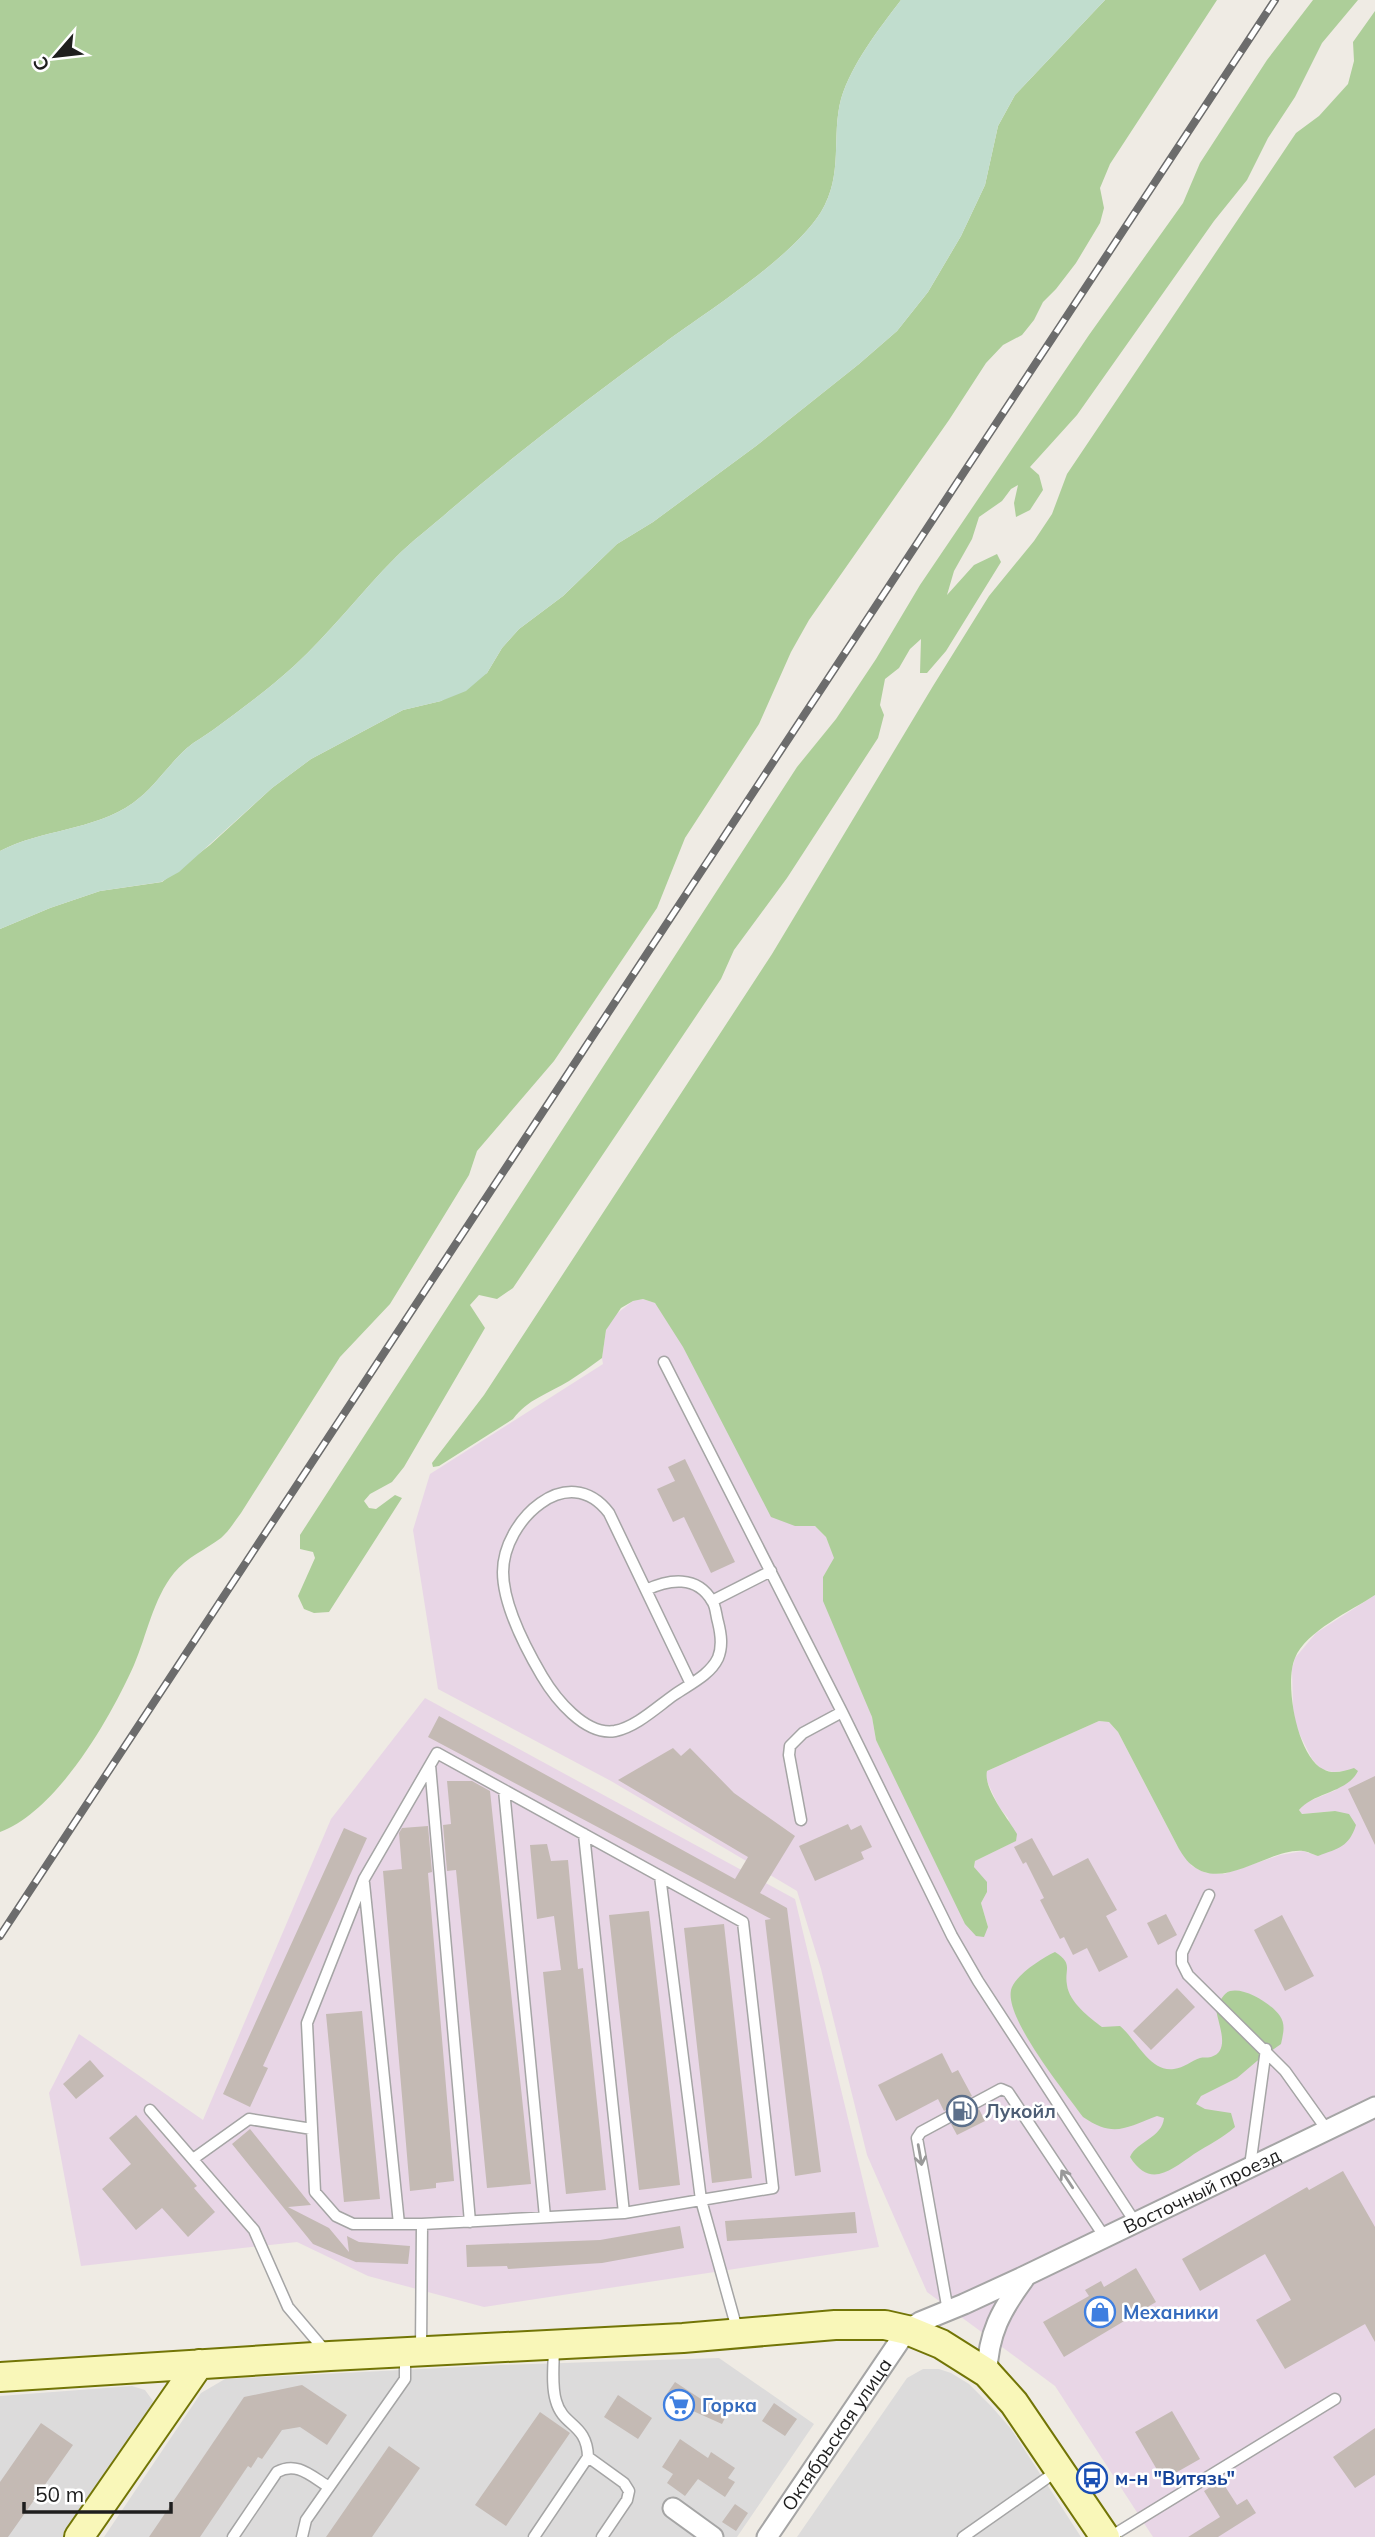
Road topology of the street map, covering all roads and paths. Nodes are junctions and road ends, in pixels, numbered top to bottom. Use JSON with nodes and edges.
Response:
{"nodes":[{"id":1,"x":664,"y":1362,"type":"dead end"},
{"id":2,"x":771,"y":1571,"type":"junction"},
{"id":3,"x":646,"y":1590,"type":"junction"},
{"id":4,"x":712,"y":1601,"type":"junction"},
{"id":5,"x":691,"y":1684,"type":"junction"},
{"id":6,"x":842,"y":1712,"type":"junction"},
{"id":7,"x":430,"y":1764,"type":"junction"},
{"id":8,"x":504,"y":1790,"type":"junction"},
{"id":9,"x":801,"y":1820,"type":"dead end"},
{"id":10,"x":584,"y":1834,"type":"junction"},
{"id":11,"x":660,"y":1876,"type":"junction"},
{"id":12,"x":364,"y":1879,"type":"junction"},
{"id":13,"x":1209,"y":1895,"type":"dead end"},
{"id":14,"x":1266,"y":2049,"type":"junction"},
{"id":15,"x":1375,"y":2107,"type":"edge"},
{"id":16,"x":150,"y":2110,"type":"dead end"},
{"id":17,"x":312,"y":2129,"type":"junction"},
{"id":18,"x":1327,"y":2130,"type":"junction"},
{"id":19,"x":193,"y":2159,"type":"junction"},
{"id":20,"x":1250,"y":2166,"type":"junction"},
{"id":21,"x":701,"y":2200,"type":"junction"},
{"id":22,"x":624,"y":2213,"type":"junction"},
{"id":23,"x":545,"y":2217,"type":"junction"},
{"id":24,"x":470,"y":2222,"type":"junction"},
{"id":25,"x":1135,"y":2222,"type":"junction"},
{"id":26,"x":399,"y":2224,"type":"junction"},
{"id":27,"x":422,"y":2224,"type":"junction"},
{"id":28,"x":1104,"y":2236,"type":"junction"},
{"id":29,"x":1027,"y":2275,"type":"junction"},
{"id":30,"x":948,"y":2311,"type":"junction"},
{"id":31,"x":907,"y":2330,"type":"junction"},
{"id":32,"x":738,"y":2333,"type":"junction"},
{"id":33,"x":554,"y":2344,"type":"junction"},
{"id":34,"x":413,"y":2351,"type":"junction"},
{"id":35,"x":330,"y":2356,"type":"junction"},
{"id":36,"x":199,"y":2364,"type":"junction"},
{"id":37,"x":987,"y":2373,"type":"junction"},
{"id":38,"x":0,"y":2377,"type":"edge"},
{"id":39,"x":1335,"y":2399,"type":"dead end"},
{"id":40,"x":588,"y":2458,"type":"junction"},
{"id":41,"x":1060,"y":2469,"type":"junction"},
{"id":42,"x":329,"y":2487,"type":"junction"},
{"id":43,"x":673,"y":2508,"type":"dead end"},
{"id":44,"x":79,"y":2537,"type":"edge"},
{"id":45,"x":233,"y":2537,"type":"edge"},
{"id":46,"x":302,"y":2537,"type":"edge"},
{"id":47,"x":534,"y":2537,"type":"edge"},
{"id":48,"x":602,"y":2537,"type":"edge"},
{"id":49,"x":713,"y":2537,"type":"edge"},
{"id":50,"x":767,"y":2537,"type":"edge"},
{"id":51,"x":963,"y":2537,"type":"edge"},
{"id":52,"x":1107,"y":2537,"type":"edge"}],
"edges":[{"from":1,"to":2,"type":"lane"},
{"from":2,"to":4,"type":"lane"},
{"from":2,"to":6,"type":"lane"},
{"from":3,"to":4,"type":"lane"},
{"from":3,"to":5,"type":"lane"},
{"from":3,"to":5,"type":"lane"},
{"from":4,"to":5,"type":"lane"},
{"from":6,"to":9,"type":"lane"},
{"from":6,"to":25,"type":"lane"},
{"from":7,"to":8,"type":"lane"},
{"from":7,"to":12,"type":"lane"},
{"from":7,"to":24,"type":"lane"},
{"from":8,"to":10,"type":"lane"},
{"from":8,"to":23,"type":"lane"},
{"from":10,"to":11,"type":"lane"},
{"from":10,"to":22,"type":"lane"},
{"from":11,"to":21,"type":"lane"},
{"from":11,"to":21,"type":"lane"},
{"from":12,"to":17,"type":"lane"},
{"from":12,"to":26,"type":"lane"},
{"from":13,"to":14,"type":"lane"},
{"from":14,"to":18,"type":"lane"},
{"from":14,"to":20,"type":"lane"},
{"from":15,"to":18,"type":"street","name":"Восточный проезд"},
{"from":16,"to":19,"type":"lane"},
{"from":17,"to":19,"type":"lane"},
{"from":17,"to":26,"type":"lane"},
{"from":18,"to":20,"type":"street","name":"Восточный проезд"},
{"from":19,"to":35,"type":"lane"},
{"from":20,"to":25,"type":"street","name":"Восточный проезд"},
{"from":21,"to":22,"type":"lane"},
{"from":21,"to":32,"type":"lane"},
{"from":22,"to":23,"type":"lane"},
{"from":23,"to":24,"type":"lane"},
{"from":24,"to":27,"type":"lane"},
{"from":25,"to":28,"type":"street","name":"Восточный проезд"},
{"from":26,"to":27,"type":"lane"},
{"from":27,"to":34,"type":"lane"},
{"from":28,"to":29,"type":"street","name":"Восточный проезд"},
{"from":28,"to":30,"type":"lane","one_way":true},
{"from":29,"to":30,"type":"street","name":"Восточный проезд"},
{"from":29,"to":37,"type":"street"},
{"from":30,"to":31,"type":"street","name":"Восточный проезд"},
{"from":31,"to":32,"type":"main road"},
{"from":31,"to":37,"type":"main road"},
{"from":31,"to":50,"type":"street","name":"Октябрьская улица"},
{"from":32,"to":33,"type":"main road"},
{"from":33,"to":34,"type":"main road"},
{"from":33,"to":40,"type":"lane"},
{"from":34,"to":35,"type":"main road"},
{"from":34,"to":42,"type":"lane"},
{"from":35,"to":36,"type":"main road"},
{"from":36,"to":38,"type":"main road"},
{"from":36,"to":44,"type":"main road"},
{"from":37,"to":41,"type":"main road"},
{"from":39,"to":52,"type":"lane"},
{"from":40,"to":47,"type":"lane"},
{"from":40,"to":48,"type":"lane"},
{"from":41,"to":51,"type":"lane"},
{"from":41,"to":52,"type":"main road"},
{"from":42,"to":45,"type":"lane"},
{"from":42,"to":46,"type":"lane"},
{"from":43,"to":49,"type":"street"}]}
